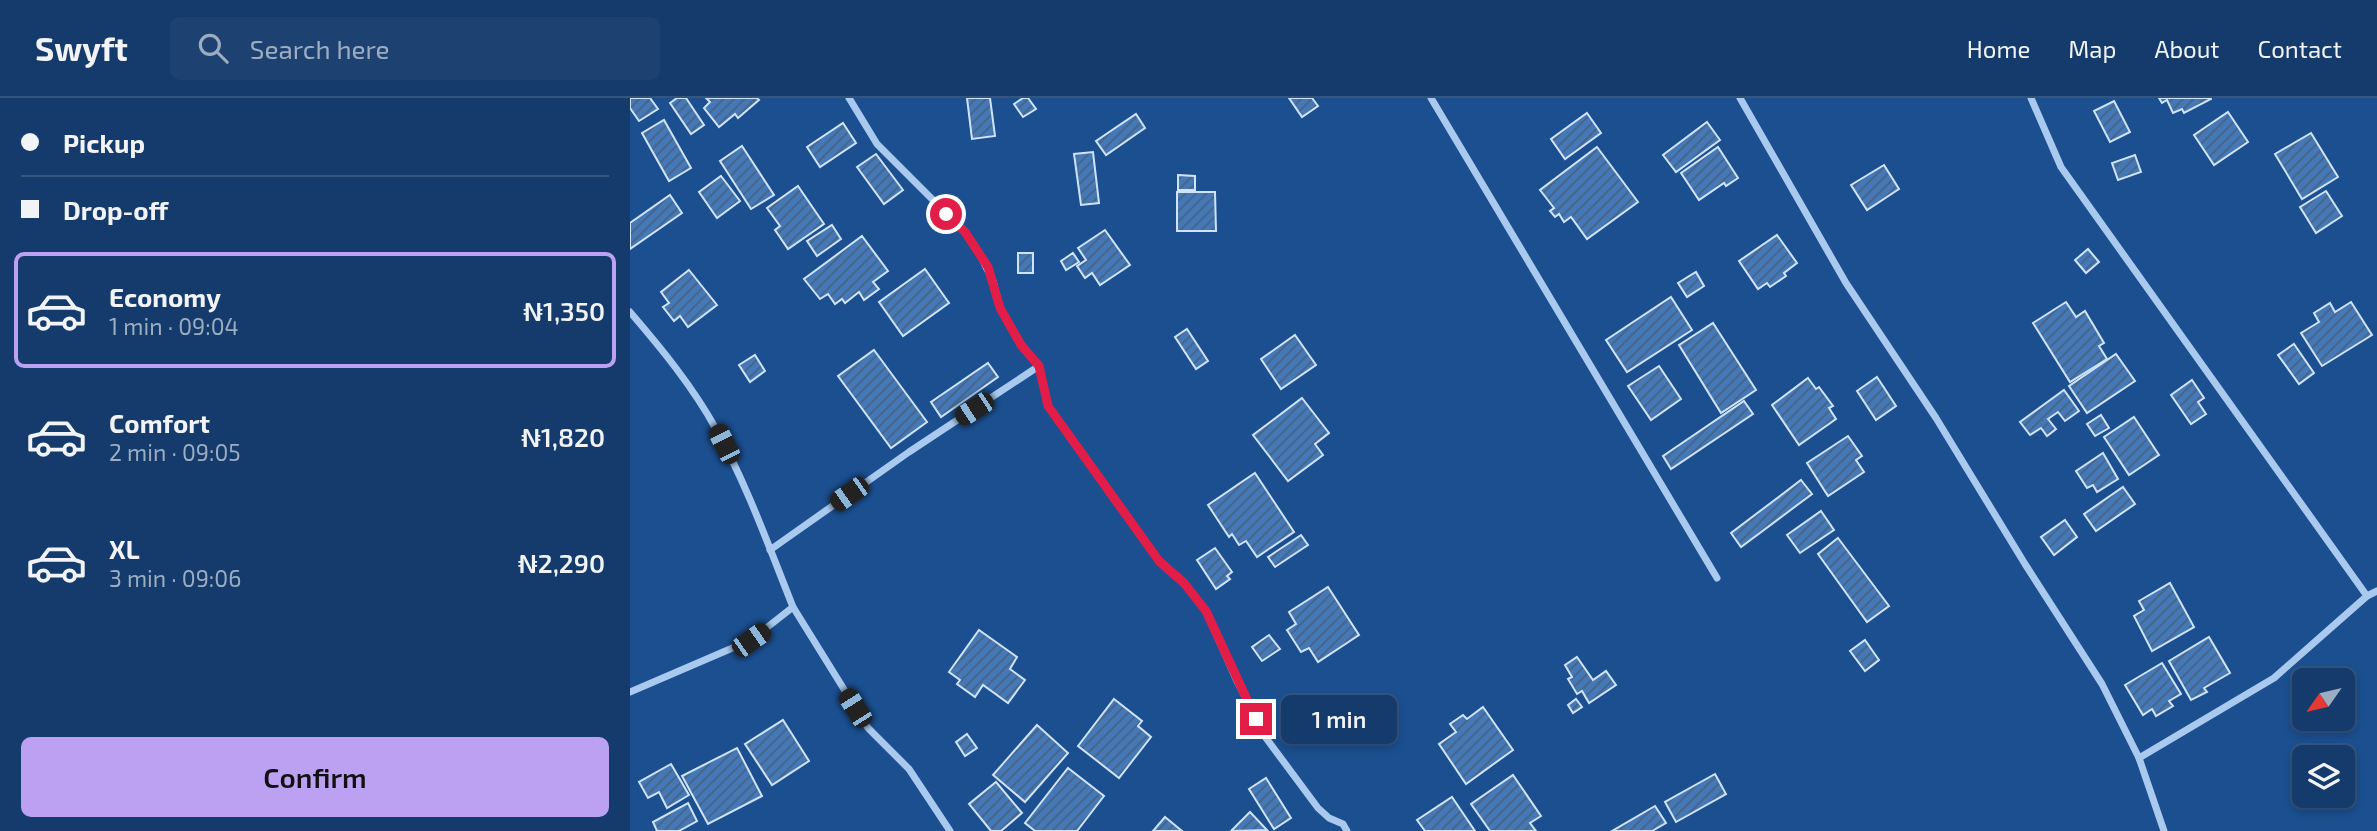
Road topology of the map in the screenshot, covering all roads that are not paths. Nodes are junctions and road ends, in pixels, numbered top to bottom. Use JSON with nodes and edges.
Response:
{"nodes":[{"id":1,"x":849,"y":98,"type":"edge"},
{"id":2,"x":1432,"y":98,"type":"edge"},
{"id":3,"x":1740,"y":98,"type":"edge"},
{"id":4,"x":2031,"y":98,"type":"edge"},
{"id":5,"x":630,"y":312,"type":"edge"},
{"id":6,"x":1039,"y":366,"type":"junction"},
{"id":7,"x":770,"y":550,"type":"junction"},
{"id":8,"x":1717,"y":578,"type":"dead end"},
{"id":9,"x":2377,"y":591,"type":"edge"},
{"id":10,"x":2367,"y":596,"type":"junction"},
{"id":11,"x":793,"y":607,"type":"junction"},
{"id":12,"x":630,"y":692,"type":"edge"},
{"id":13,"x":2139,"y":758,"type":"junction"},
{"id":14,"x":950,"y":831,"type":"edge"},
{"id":15,"x":1347,"y":831,"type":"edge"},
{"id":16,"x":2164,"y":831,"type":"edge"}],
"edges":[{"from":1,"to":6,"type":"street"},
{"from":2,"to":8,"type":"street"},
{"from":3,"to":13,"type":"street"},
{"from":4,"to":10,"type":"street"},
{"from":5,"to":7,"type":"street"},
{"from":6,"to":7,"type":"street"},
{"from":6,"to":15,"type":"street"},
{"from":7,"to":11,"type":"street"},
{"from":9,"to":10,"type":"street"},
{"from":10,"to":13,"type":"street"},
{"from":11,"to":12,"type":"street"},
{"from":11,"to":14,"type":"street"},
{"from":13,"to":16,"type":"street"}]}
